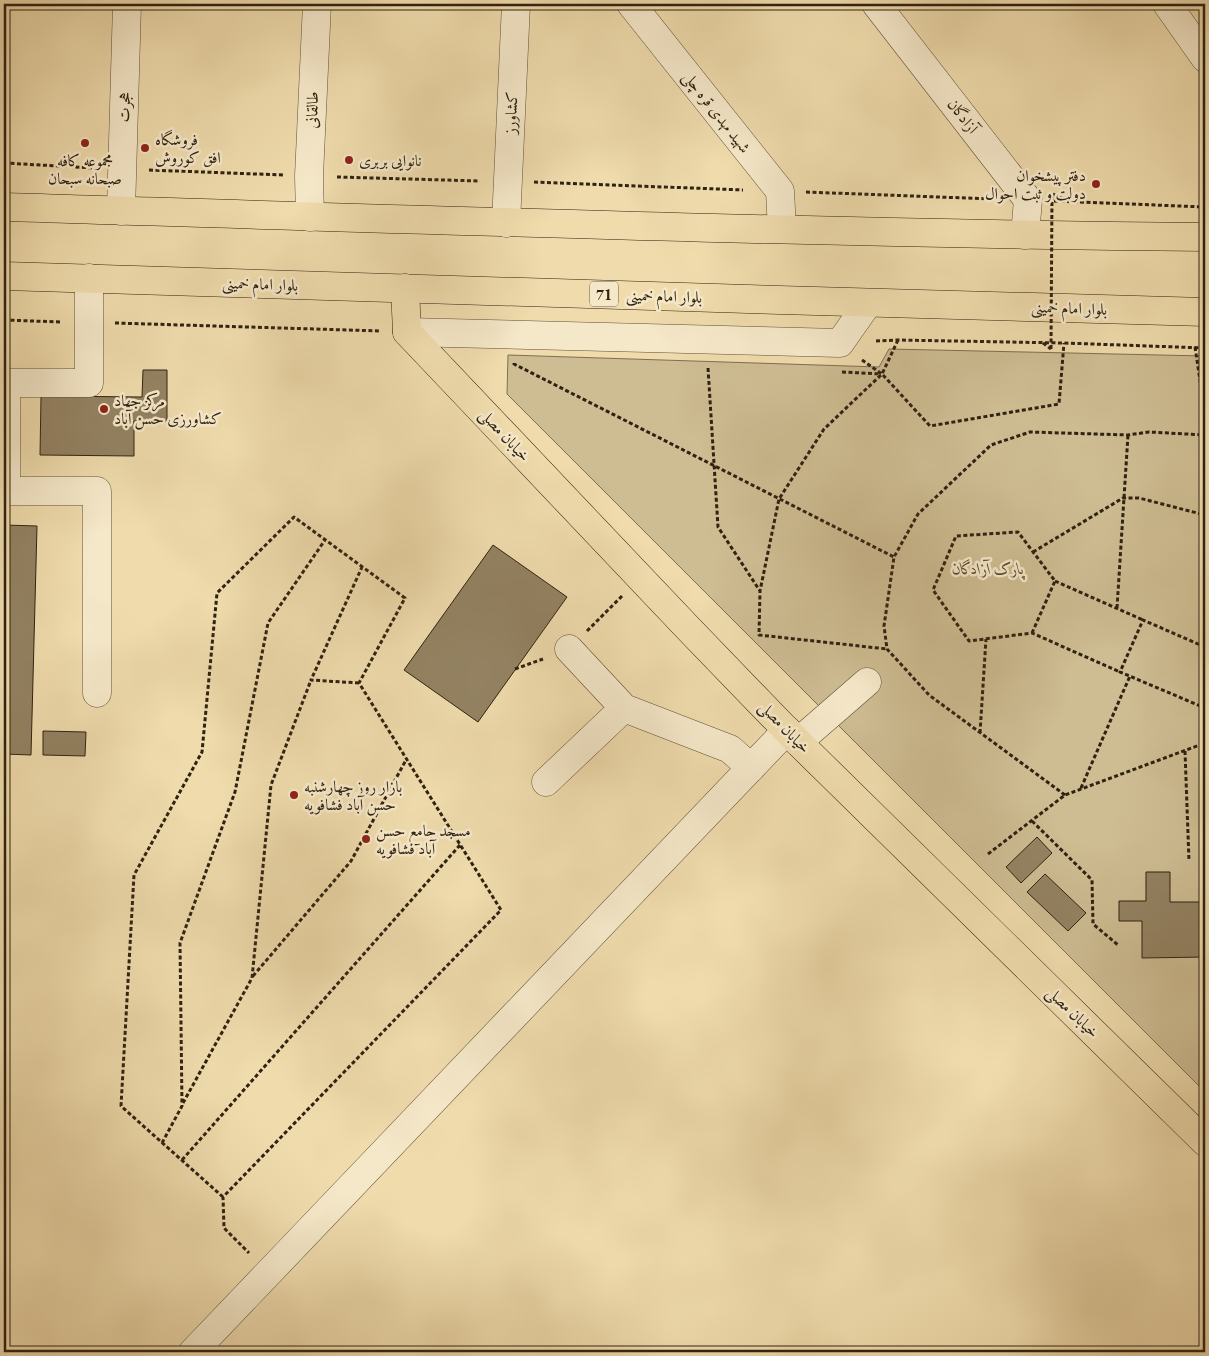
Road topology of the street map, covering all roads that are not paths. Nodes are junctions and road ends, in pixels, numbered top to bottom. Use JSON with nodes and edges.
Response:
{"nodes":[{"id":1,"x":128,"y":4,"type":"edge"},
{"id":2,"x":316,"y":4,"type":"edge"},
{"id":3,"x":516,"y":4,"type":"edge"},
{"id":4,"x":631,"y":4,"type":"edge"},
{"id":5,"x":876,"y":4,"type":"edge"},
{"id":6,"x":1166,"y":4,"type":"edge"},
{"id":7,"x":1205,"y":58,"type":"edge"},
{"id":8,"x":4,"y":207,"type":"edge"},
{"id":9,"x":121,"y":211,"type":"junction"},
{"id":10,"x":310,"y":217,"type":"junction"},
{"id":11,"x":506,"y":223,"type":"junction"},
{"id":12,"x":782,"y":229,"type":"junction"},
{"id":13,"x":1025,"y":235,"type":"junction"},
{"id":14,"x":1205,"y":237,"type":"edge"},
{"id":15,"x":4,"y":276,"type":"edge"},
{"id":16,"x":89,"y":278,"type":"junction"},
{"id":17,"x":405,"y":288,"type":"junction"},
{"id":18,"x":868,"y":303,"type":"junction"},
{"id":19,"x":1205,"y":312,"type":"edge"},
{"id":20,"x":407,"y":332,"type":"junction"},
{"id":21,"x":570,"y":649,"type":"dead end"},
{"id":22,"x":867,"y":682,"type":"dead end"},
{"id":23,"x":97,"y":692,"type":"dead end"},
{"id":24,"x":624,"y":708,"type":"junction"},
{"id":25,"x":793,"y":736,"type":"junction"},
{"id":26,"x":751,"y":768,"type":"junction"},
{"id":27,"x":546,"y":782,"type":"dead end"},
{"id":28,"x":1205,"y":1142,"type":"edge"},
{"id":29,"x":193,"y":1352,"type":"edge"}],
"edges":[{"from":1,"to":9,"type":"street","name":"هجرت"},
{"from":2,"to":10,"type":"street","name":"طالقانی"},
{"from":3,"to":11,"type":"street","name":"کشاورز"},
{"from":4,"to":12,"type":"street","name":"شهید مهدی قره چلی"},
{"from":5,"to":13,"type":"street","name":"آزادگان"},
{"from":6,"to":7,"type":"street"},
{"from":8,"to":9,"type":"main road"},
{"from":9,"to":10,"type":"main road"},
{"from":10,"to":11,"type":"main road"},
{"from":11,"to":12,"type":"main road"},
{"from":12,"to":13,"type":"main road"},
{"from":13,"to":14,"type":"main road"},
{"from":15,"to":16,"type":"main road","name":"بلوار امام خمینی","number":"71"},
{"from":16,"to":17,"type":"main road","name":"بلوار امام خمینی","number":"71"},
{"from":16,"to":23,"type":"street"},
{"from":17,"to":18,"type":"main road","name":"بلوار امام خمینی","number":"71"},
{"from":17,"to":20,"type":"main road"},
{"from":18,"to":19,"type":"main road","name":"بلوار امام خمینی","number":"71"},
{"from":18,"to":20,"type":"street"},
{"from":20,"to":25,"type":"main road","name":"خیابان مصلی"},
{"from":21,"to":24,"type":"street"},
{"from":22,"to":25,"type":"street"},
{"from":24,"to":26,"type":"street"},
{"from":24,"to":27,"type":"street"},
{"from":25,"to":26,"type":"street"},
{"from":25,"to":28,"type":"main road","name":"خیابان مصلی"},
{"from":26,"to":29,"type":"street"}]}
